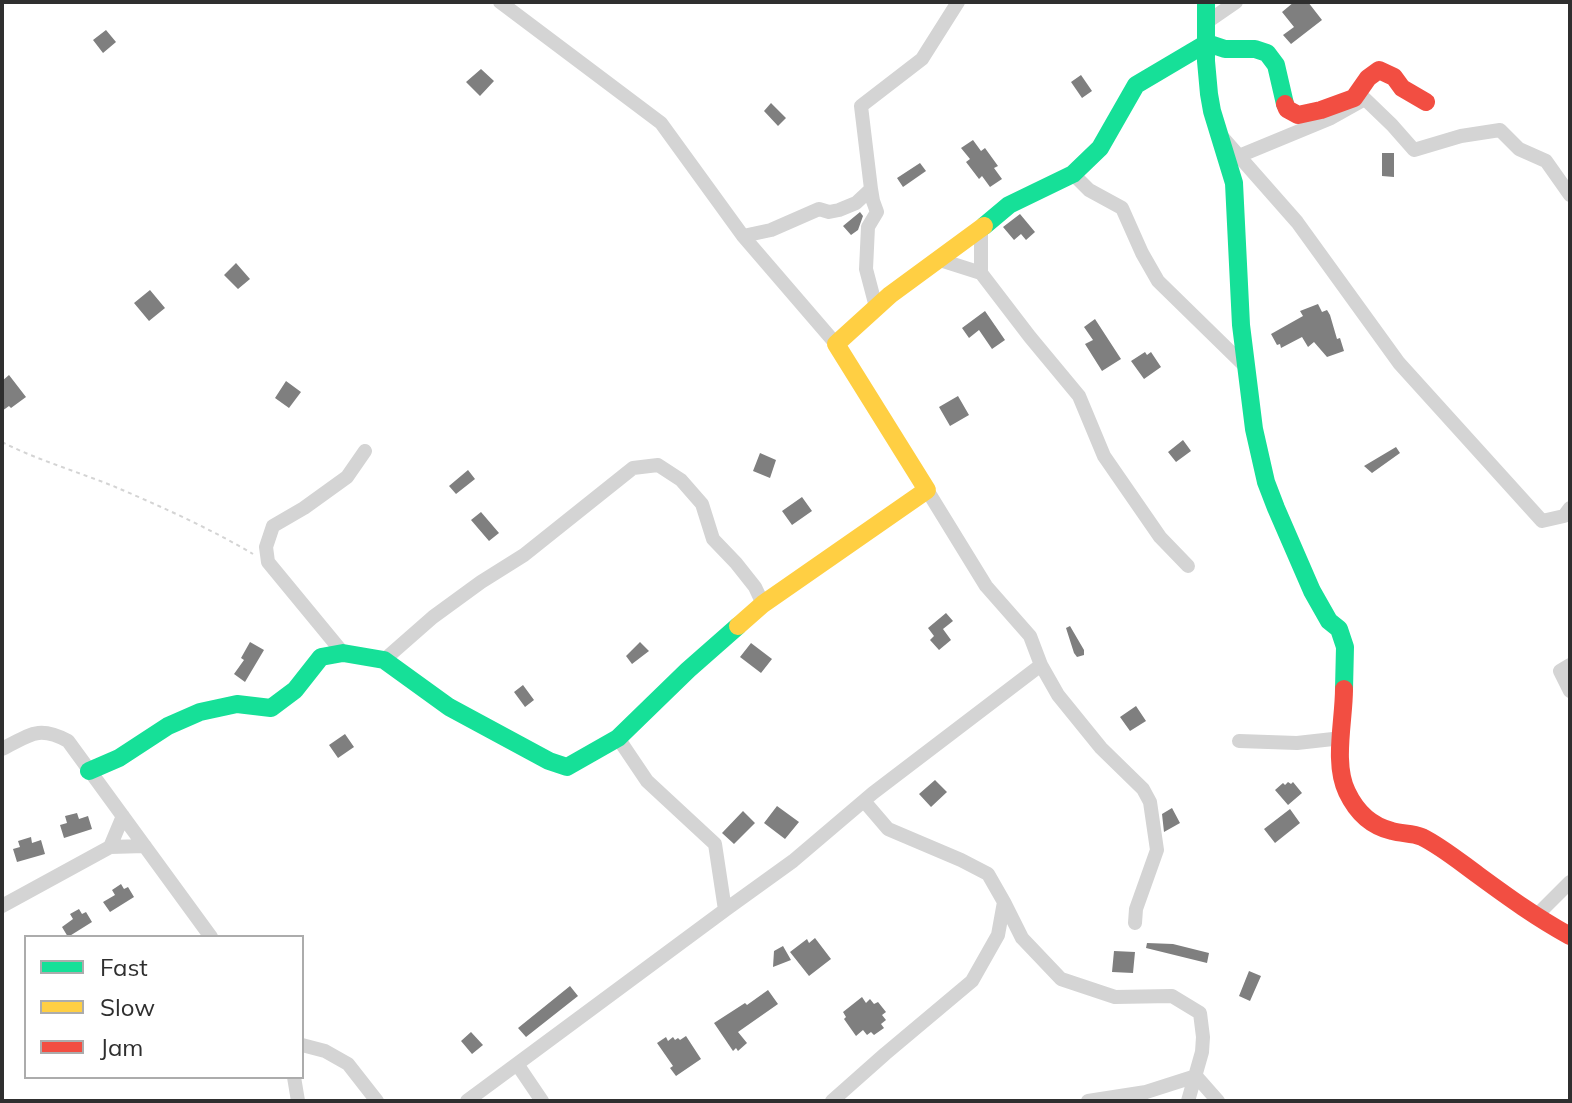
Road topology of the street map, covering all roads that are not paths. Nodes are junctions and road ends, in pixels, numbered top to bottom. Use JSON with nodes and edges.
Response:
{"nodes":[{"id":1,"x":500,"y":2,"type":"edge"},
{"id":2,"x":958,"y":2,"type":"edge"},
{"id":3,"x":1206,"y":2,"type":"edge"},
{"id":4,"x":1236,"y":2,"type":"edge"},
{"id":5,"x":1207,"y":22,"type":"junction"},
{"id":6,"x":1207,"y":43,"type":"junction"},
{"id":7,"x":1426,"y":102,"type":"dead end"},
{"id":8,"x":1220,"y":134,"type":"junction"},
{"id":9,"x":1239,"y":156,"type":"junction"},
{"id":10,"x":1073,"y":174,"type":"junction"},
{"id":11,"x":871,"y":189,"type":"junction"},
{"id":12,"x":1570,"y":195,"type":"edge"},
{"id":13,"x":981,"y":228,"type":"junction"},
{"id":14,"x":743,"y":236,"type":"junction"},
{"id":15,"x":937,"y":259,"type":"junction"},
{"id":16,"x":981,"y":273,"type":"junction"},
{"id":17,"x":876,"y":307,"type":"junction"},
{"id":18,"x":836,"y":344,"type":"junction"},
{"id":19,"x":1246,"y":367,"type":"junction"},
{"id":20,"x":365,"y":451,"type":"dead end"},
{"id":21,"x":927,"y":490,"type":"junction"},
{"id":22,"x":1568,"y":518,"type":"edge"},
{"id":23,"x":1188,"y":566,"type":"dead end"},
{"id":24,"x":763,"y":604,"type":"junction"},
{"id":25,"x":343,"y":653,"type":"junction"},
{"id":26,"x":384,"y":660,"type":"junction"},
{"id":27,"x":1041,"y":665,"type":"junction"},
{"id":28,"x":1570,"y":665,"type":"edge"},
{"id":29,"x":1570,"y":691,"type":"edge"},
{"id":30,"x":618,"y":738,"type":"junction"},
{"id":31,"x":1342,"y":738,"type":"junction"},
{"id":32,"x":1239,"y":741,"type":"dead end"},
{"id":33,"x":2,"y":749,"type":"edge"},
{"id":34,"x":89,"y":771,"type":"junction"},
{"id":35,"x":864,"y":801,"type":"junction"},
{"id":36,"x":123,"y":816,"type":"junction"},
{"id":37,"x":145,"y":846,"type":"junction"},
{"id":38,"x":110,"y":847,"type":"junction"},
{"id":39,"x":1570,"y":882,"type":"edge"},
{"id":40,"x":1004,"y":902,"type":"junction"},
{"id":41,"x":2,"y":906,"type":"edge"},
{"id":42,"x":725,"y":910,"type":"junction"},
{"id":43,"x":1535,"y":917,"type":"junction"},
{"id":44,"x":1135,"y":923,"type":"dead end"},
{"id":45,"x":210,"y":935,"type":"edge"},
{"id":46,"x":998,"y":935,"type":"junction"},
{"id":47,"x":1570,"y":936,"type":"edge"},
{"id":48,"x":1022,"y":938,"type":"junction"},
{"id":49,"x":304,"y":1046,"type":"edge"},
{"id":50,"x":517,"y":1064,"type":"junction"},
{"id":51,"x":1196,"y":1076,"type":"junction"},
{"id":52,"x":294,"y":1079,"type":"edge"},
{"id":53,"x":298,"y":1101,"type":"edge"},
{"id":54,"x":377,"y":1101,"type":"edge"},
{"id":55,"x":467,"y":1101,"type":"edge"},
{"id":56,"x":542,"y":1101,"type":"edge"},
{"id":57,"x":832,"y":1101,"type":"edge"},
{"id":58,"x":1088,"y":1101,"type":"edge"},
{"id":59,"x":1188,"y":1101,"type":"edge"},
{"id":60,"x":1218,"y":1101,"type":"edge"}],
"edges":[{"from":1,"to":14,"type":"street"},
{"from":2,"to":11,"type":"street"},
{"from":3,"to":5,"type":"street"},
{"from":4,"to":5,"type":"street"},
{"from":5,"to":6,"type":"street"},
{"from":6,"to":7,"type":"street"},
{"from":6,"to":8,"type":"street"},
{"from":6,"to":10,"type":"street"},
{"from":8,"to":9,"type":"street"},
{"from":8,"to":19,"type":"street"},
{"from":9,"to":12,"type":"street"},
{"from":9,"to":22,"type":"street"},
{"from":10,"to":13,"type":"street"},
{"from":10,"to":19,"type":"street"},
{"from":11,"to":14,"type":"street"},
{"from":11,"to":17,"type":"street"},
{"from":13,"to":15,"type":"street"},
{"from":13,"to":16,"type":"street"},
{"from":14,"to":18,"type":"street"},
{"from":15,"to":16,"type":"street"},
{"from":15,"to":17,"type":"street"},
{"from":16,"to":23,"type":"street"},
{"from":17,"to":18,"type":"street"},
{"from":18,"to":21,"type":"street"},
{"from":19,"to":31,"type":"street"},
{"from":20,"to":25,"type":"street"},
{"from":21,"to":24,"type":"street"},
{"from":21,"to":27,"type":"street"},
{"from":24,"to":26,"type":"street"},
{"from":24,"to":30,"type":"street"},
{"from":25,"to":26,"type":"street"},
{"from":25,"to":34,"type":"street"},
{"from":26,"to":30,"type":"street"},
{"from":27,"to":35,"type":"street"},
{"from":27,"to":44,"type":"street"},
{"from":28,"to":29,"type":"street"},
{"from":30,"to":42,"type":"street"},
{"from":31,"to":32,"type":"street"},
{"from":31,"to":43,"type":"street"},
{"from":33,"to":34,"type":"street"},
{"from":34,"to":36,"type":"street"},
{"from":35,"to":40,"type":"street"},
{"from":35,"to":42,"type":"street"},
{"from":36,"to":37,"type":"street"},
{"from":36,"to":38,"type":"street"},
{"from":37,"to":38,"type":"street"},
{"from":37,"to":45,"type":"street"},
{"from":38,"to":41,"type":"street"},
{"from":39,"to":43,"type":"street"},
{"from":40,"to":46,"type":"street"},
{"from":40,"to":48,"type":"street"},
{"from":42,"to":50,"type":"street"},
{"from":43,"to":47,"type":"street"},
{"from":46,"to":48,"type":"street"},
{"from":46,"to":57,"type":"street"},
{"from":48,"to":51,"type":"street"},
{"from":49,"to":54,"type":"street"},
{"from":50,"to":55,"type":"street"},
{"from":50,"to":56,"type":"street"},
{"from":51,"to":58,"type":"street"},
{"from":51,"to":59,"type":"street"},
{"from":51,"to":60,"type":"street"},
{"from":52,"to":53,"type":"street"}]}
